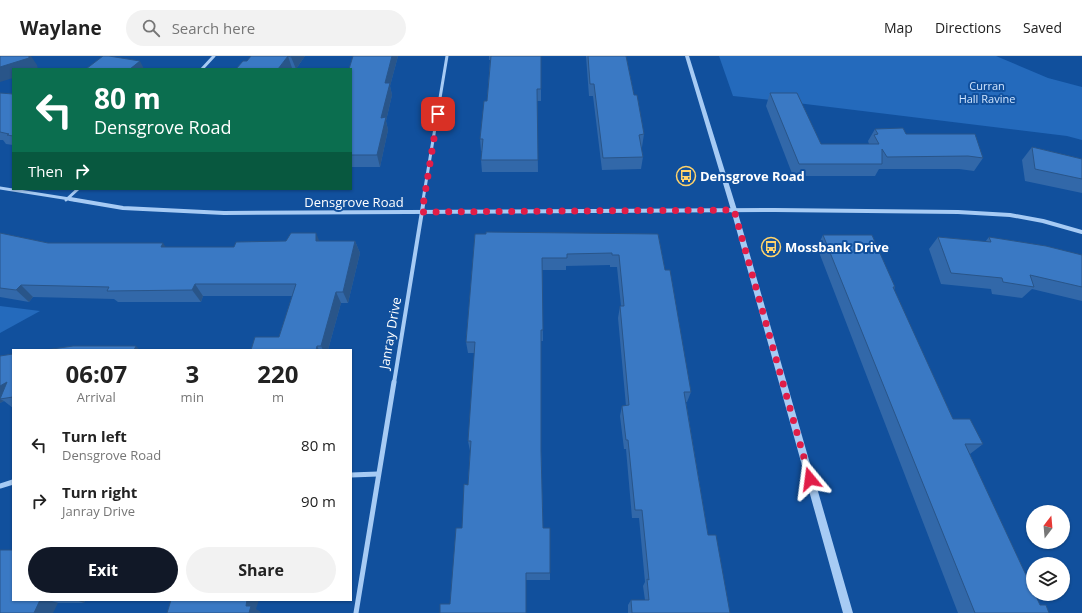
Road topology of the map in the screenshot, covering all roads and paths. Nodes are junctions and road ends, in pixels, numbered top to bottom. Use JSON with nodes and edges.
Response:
{"nodes":[{"id":1,"x":214,"y":56,"type":"edge"},
{"id":2,"x":447,"y":56,"type":"edge"},
{"id":3,"x":687,"y":56,"type":"edge"},
{"id":4,"x":203,"y":68,"type":"edge"},
{"id":5,"x":0,"y":188,"type":"edge"},
{"id":6,"x":77,"y":190,"type":"edge"},
{"id":7,"x":66,"y":200,"type":"junction"},
{"id":8,"x":734,"y":210,"type":"junction"},
{"id":9,"x":422,"y":212,"type":"junction"},
{"id":10,"x":1082,"y":232,"type":"edge"},
{"id":11,"x":378,"y":474,"type":"junction"},
{"id":12,"x":352,"y":475,"type":"edge"},
{"id":13,"x":12,"y":482,"type":"edge"},
{"id":14,"x":0,"y":486,"type":"edge"},
{"id":15,"x":356,"y":613,"type":"edge"},
{"id":16,"x":848,"y":613,"type":"edge"}],
"edges":[{"from":1,"to":4,"type":"street"},
{"from":2,"to":9,"type":"street","name":"Janray Drive"},
{"from":3,"to":8,"type":"street"},
{"from":5,"to":7,"type":"street","name":"Densgrove Road"},
{"from":6,"to":7,"type":"street"},
{"from":7,"to":9,"type":"street","name":"Densgrove Road"},
{"from":8,"to":9,"type":"street","name":"Densgrove Road"},
{"from":8,"to":10,"type":"street"},
{"from":8,"to":16,"type":"street"},
{"from":9,"to":11,"type":"street","name":"Janray Drive"},
{"from":11,"to":12,"type":"street"},
{"from":11,"to":15,"type":"street","name":"Janray Drive"},
{"from":13,"to":14,"type":"street"}]}
